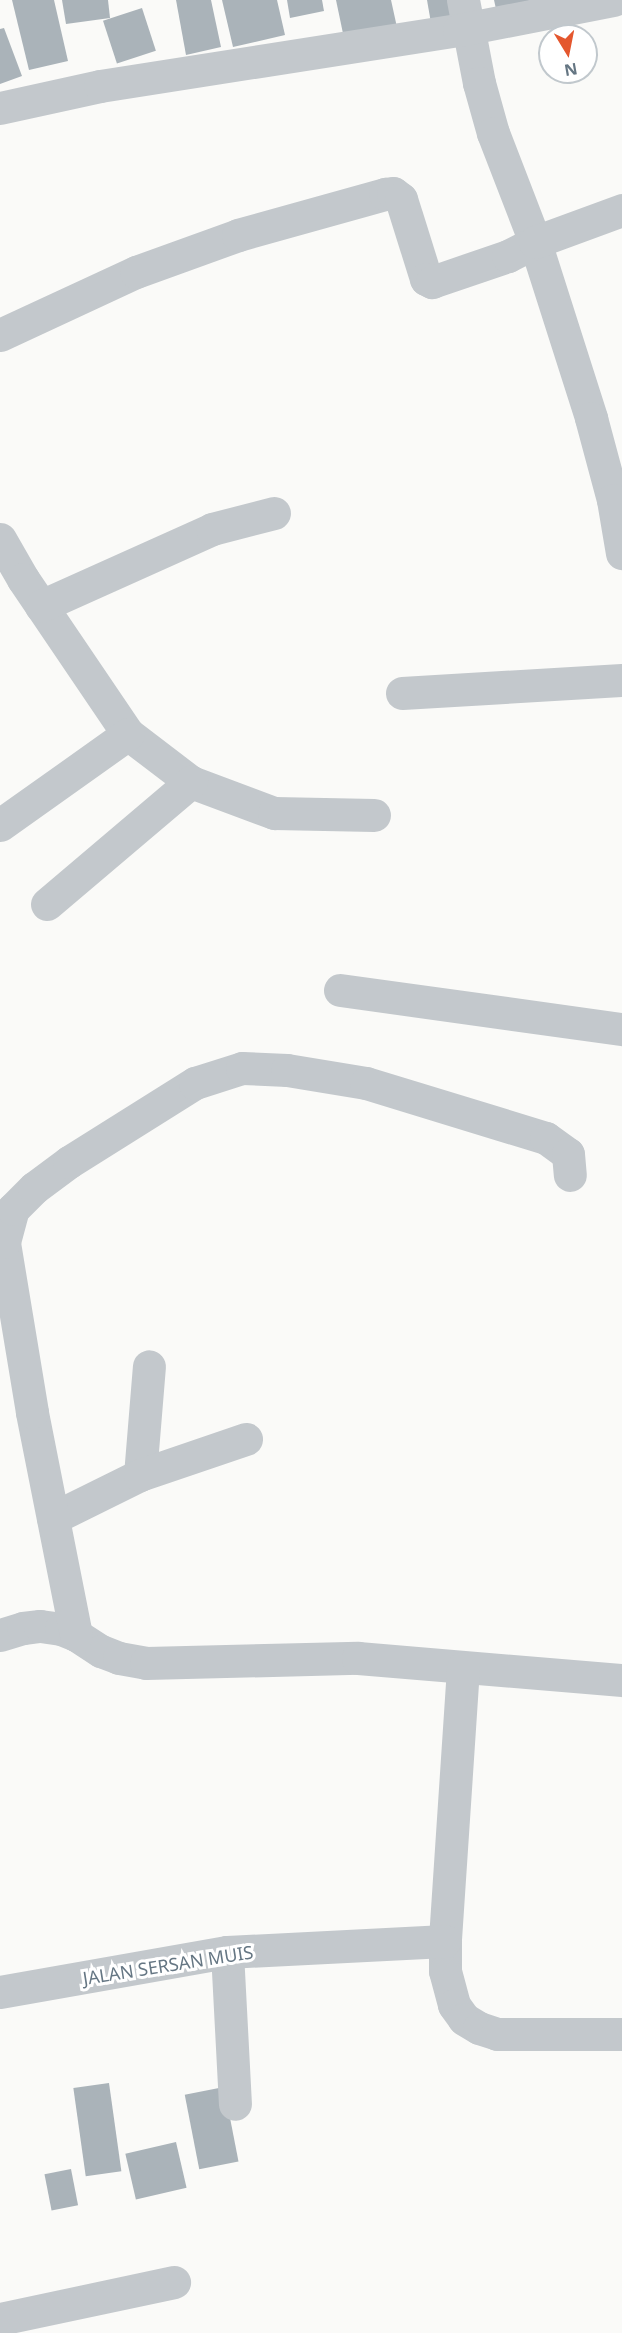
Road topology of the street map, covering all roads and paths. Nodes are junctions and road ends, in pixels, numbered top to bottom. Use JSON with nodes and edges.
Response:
{"nodes":[{"id":1,"x":614,"y":0,"type":"edge"},
{"id":2,"x":466,"y":14,"type":"edge"},
{"id":3,"x":0,"y":108,"type":"edge"},
{"id":4,"x":622,"y":210,"type":"edge"},
{"id":5,"x":535,"y":242,"type":"junction"},
{"id":6,"x":0,"y":335,"type":"edge"},
{"id":7,"x":618,"y":498,"type":"edge"},
{"id":8,"x":274,"y":513,"type":"dead end"},
{"id":9,"x":0,"y":539,"type":"edge"},
{"id":10,"x":622,"y":553,"type":"edge"},
{"id":11,"x":41,"y":606,"type":"junction"},
{"id":12,"x":622,"y":680,"type":"edge"},
{"id":13,"x":402,"y":693,"type":"dead end"},
{"id":14,"x":128,"y":734,"type":"junction"},
{"id":15,"x":191,"y":782,"type":"junction"},
{"id":16,"x":374,"y":816,"type":"dead end"},
{"id":17,"x":0,"y":825,"type":"edge"},
{"id":18,"x":47,"y":903,"type":"dead end"},
{"id":19,"x":340,"y":990,"type":"dead end"},
{"id":20,"x":622,"y":1029,"type":"edge"},
{"id":21,"x":570,"y":1175,"type":"dead end"},
{"id":22,"x":149,"y":1366,"type":"dead end"},
{"id":23,"x":246,"y":1439,"type":"dead end"},
{"id":24,"x":140,"y":1475,"type":"junction"},
{"id":25,"x":53,"y":1518,"type":"junction"},
{"id":26,"x":0,"y":1635,"type":"edge"},
{"id":27,"x":76,"y":1635,"type":"junction"},
{"id":28,"x":463,"y":1668,"type":"junction"},
{"id":29,"x":622,"y":1680,"type":"edge"},
{"id":30,"x":445,"y":1941,"type":"junction"},
{"id":31,"x":227,"y":1952,"type":"junction"},
{"id":32,"x":0,"y":1992,"type":"edge"},
{"id":33,"x":622,"y":2034,"type":"edge"},
{"id":34,"x":235,"y":2104,"type":"dead end"},
{"id":35,"x":174,"y":2282,"type":"dead end"},
{"id":36,"x":0,"y":2319,"type":"edge"}],
"edges":[{"from":1,"to":2,"type":"street"},
{"from":2,"to":3,"type":"street"},
{"from":2,"to":5,"type":"street"},
{"from":4,"to":5,"type":"street"},
{"from":5,"to":6,"type":"street"},
{"from":5,"to":7,"type":"street"},
{"from":7,"to":10,"type":"street"},
{"from":8,"to":11,"type":"street"},
{"from":9,"to":11,"type":"street"},
{"from":11,"to":14,"type":"street"},
{"from":12,"to":13,"type":"street"},
{"from":14,"to":15,"type":"street"},
{"from":14,"to":17,"type":"street"},
{"from":15,"to":16,"type":"street"},
{"from":15,"to":18,"type":"street"},
{"from":19,"to":20,"type":"street"},
{"from":21,"to":25,"type":"street"},
{"from":22,"to":24,"type":"street"},
{"from":23,"to":24,"type":"street"},
{"from":24,"to":25,"type":"street"},
{"from":25,"to":27,"type":"street"},
{"from":26,"to":27,"type":"street"},
{"from":27,"to":28,"type":"street"},
{"from":28,"to":29,"type":"street"},
{"from":28,"to":30,"type":"street"},
{"from":30,"to":31,"type":"street","name":"JALAN SERSAN MUIS"},
{"from":30,"to":33,"type":"street"},
{"from":31,"to":32,"type":"street","name":"JALAN SERSAN MUIS"},
{"from":31,"to":34,"type":"street"},
{"from":35,"to":36,"type":"street"}]}
